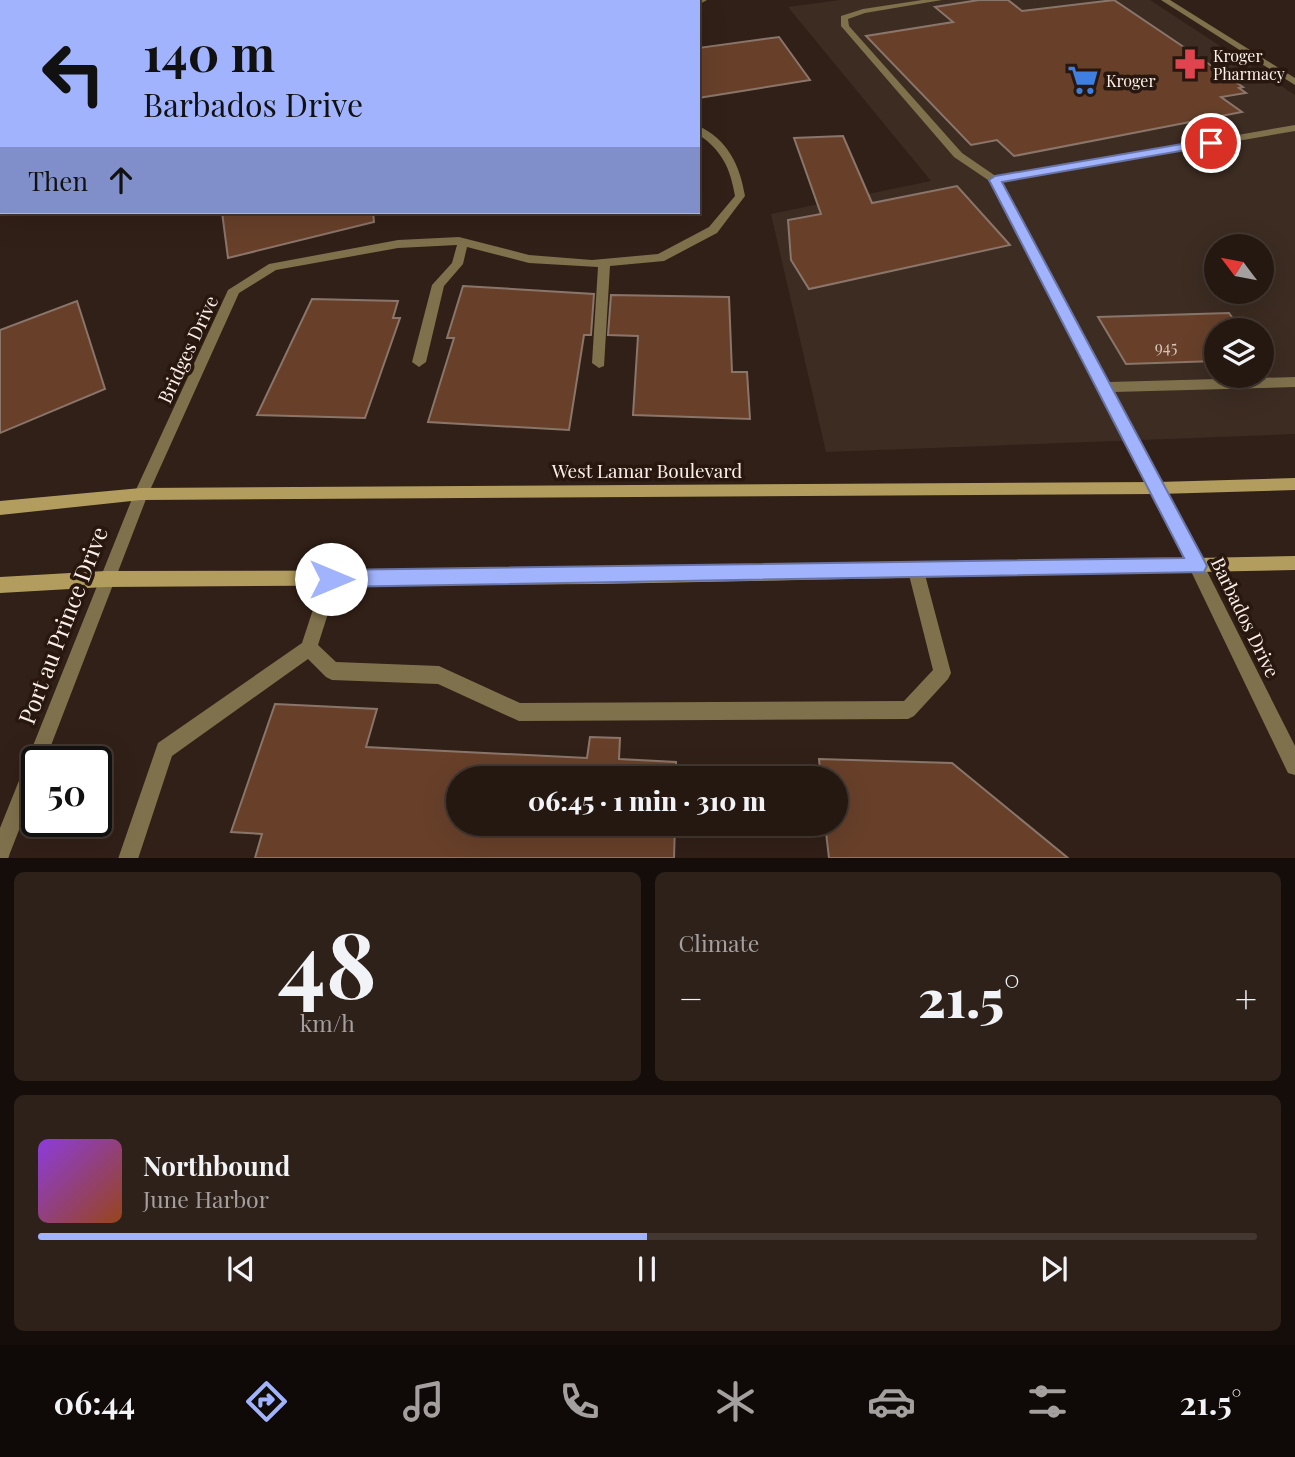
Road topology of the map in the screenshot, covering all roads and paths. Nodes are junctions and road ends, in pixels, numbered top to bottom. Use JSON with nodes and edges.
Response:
{"nodes":[{"id":1,"x":938,"y":0,"type":"edge"},
{"id":2,"x":1165,"y":0,"type":"edge"},
{"id":3,"x":1295,"y":82,"type":"edge"},
{"id":4,"x":1295,"y":128,"type":"edge"},
{"id":5,"x":700,"y":130,"type":"edge"},
{"id":6,"x":995,"y":180,"type":"junction"},
{"id":7,"x":463,"y":242,"type":"junction"},
{"id":8,"x":604,"y":263,"type":"junction"},
{"id":9,"x":419,"y":362,"type":"dead end"},
{"id":10,"x":599,"y":363,"type":"dead end"},
{"id":11,"x":1295,"y":382,"type":"edge"},
{"id":12,"x":1105,"y":387,"type":"junction"},
{"id":13,"x":1295,"y":484,"type":"edge"},
{"id":14,"x":1158,"y":488,"type":"junction"},
{"id":15,"x":141,"y":495,"type":"junction"},
{"id":16,"x":0,"y":509,"type":"edge"},
{"id":17,"x":1295,"y":563,"type":"edge"},
{"id":18,"x":1198,"y":566,"type":"junction"},
{"id":19,"x":916,"y":571,"type":"junction"},
{"id":20,"x":105,"y":579,"type":"junction"},
{"id":21,"x":331,"y":579,"type":"junction"},
{"id":22,"x":0,"y":585,"type":"edge"},
{"id":23,"x":309,"y":648,"type":"junction"},
{"id":24,"x":1295,"y":766,"type":"edge"},
{"id":25,"x":0,"y":853,"type":"edge"},
{"id":26,"x":128,"y":858,"type":"edge"}],
"edges":[{"from":1,"to":6,"type":"street"},
{"from":2,"to":3,"type":"street"},
{"from":4,"to":6,"type":"street"},
{"from":5,"to":8,"type":"street","name":"Bridges Drive"},
{"from":6,"to":12,"type":"street","name":"Barbados Drive"},
{"from":7,"to":8,"type":"street","name":"Bridges Drive"},
{"from":7,"to":9,"type":"street"},
{"from":7,"to":15,"type":"street","name":"Bridges Drive"},
{"from":8,"to":10,"type":"street"},
{"from":11,"to":12,"type":"street"},
{"from":12,"to":14,"type":"street","name":"Barbados Drive"},
{"from":13,"to":14,"type":"main road","name":"West Lamar Boulevard"},
{"from":14,"to":15,"type":"main road","name":"West Lamar Boulevard"},
{"from":14,"to":18,"type":"street","name":"Barbados Drive"},
{"from":15,"to":16,"type":"main road","name":"West Lamar Boulevard"},
{"from":15,"to":20,"type":"street","name":"Port au Prince Drive"},
{"from":17,"to":18,"type":"main road"},
{"from":18,"to":19,"type":"main road"},
{"from":18,"to":24,"type":"street","name":"Barbados Drive"},
{"from":19,"to":21,"type":"main road"},
{"from":19,"to":23,"type":"street"},
{"from":20,"to":21,"type":"main road"},
{"from":20,"to":22,"type":"main road"},
{"from":20,"to":25,"type":"street","name":"Port au Prince Drive"},
{"from":21,"to":23,"type":"street"},
{"from":23,"to":26,"type":"street"}]}
